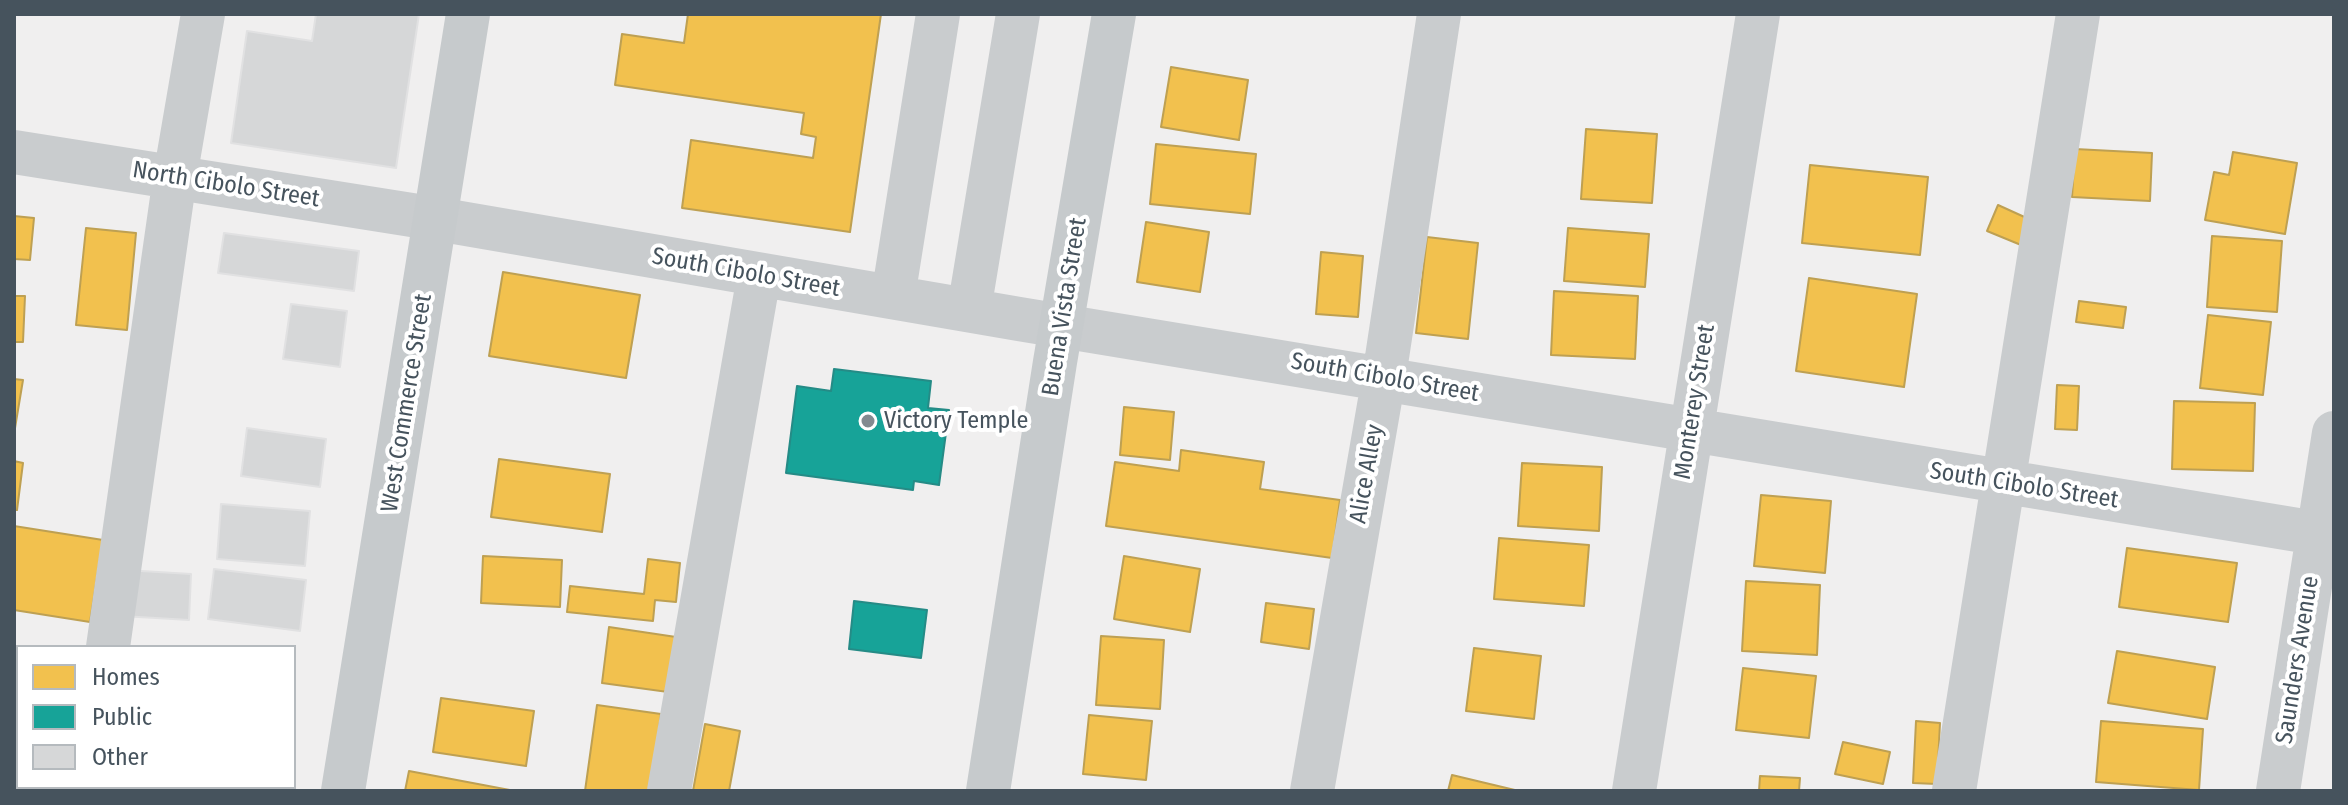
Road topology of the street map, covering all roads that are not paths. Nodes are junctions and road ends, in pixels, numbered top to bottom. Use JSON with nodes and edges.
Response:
{"nodes":[{"id":1,"x":203,"y":14,"type":"edge"},
{"id":2,"x":468,"y":14,"type":"edge"},
{"id":3,"x":938,"y":14,"type":"edge"},
{"id":4,"x":1018,"y":14,"type":"edge"},
{"id":5,"x":1114,"y":14,"type":"edge"},
{"id":6,"x":1439,"y":14,"type":"edge"},
{"id":7,"x":1758,"y":14,"type":"edge"},
{"id":8,"x":2078,"y":14,"type":"edge"},
{"id":9,"x":14,"y":152,"type":"edge"},
{"id":10,"x":175,"y":177,"type":"junction"},
{"id":11,"x":437,"y":219,"type":"junction"},
{"id":12,"x":759,"y":276,"type":"junction"},
{"id":13,"x":893,"y":297,"type":"junction"},
{"id":14,"x":969,"y":310,"type":"junction"},
{"id":15,"x":1061,"y":326,"type":"junction"},
{"id":16,"x":1384,"y":377,"type":"junction"},
{"id":17,"x":1691,"y":431,"type":"junction"},
{"id":18,"x":2334,"y":433,"type":"edge"},
{"id":19,"x":2005,"y":483,"type":"junction"},
{"id":20,"x":2326,"y":535,"type":"edge"},
{"id":21,"x":108,"y":645,"type":"edge"},
{"id":22,"x":343,"y":791,"type":"edge"},
{"id":23,"x":669,"y":791,"type":"edge"},
{"id":24,"x":988,"y":791,"type":"edge"},
{"id":25,"x":1312,"y":791,"type":"edge"},
{"id":26,"x":1634,"y":791,"type":"edge"},
{"id":27,"x":1954,"y":791,"type":"edge"},
{"id":28,"x":2278,"y":791,"type":"edge"}],
"edges":[{"from":1,"to":10,"type":"street"},
{"from":2,"to":11,"type":"main road","name":"West Commerce Street"},
{"from":3,"to":13,"type":"street"},
{"from":4,"to":14,"type":"street"},
{"from":5,"to":15,"type":"main road","name":"Buena Vista Street"},
{"from":6,"to":16,"type":"street","name":"Alice Alley"},
{"from":7,"to":17,"type":"street","name":"Monterey Street"},
{"from":8,"to":19,"type":"street"},
{"from":9,"to":10,"type":"street","name":"North Cibolo Street"},
{"from":10,"to":11,"type":"street","name":"North Cibolo Street"},
{"from":10,"to":21,"type":"street"},
{"from":11,"to":12,"type":"street","name":"South Cibolo Street"},
{"from":11,"to":22,"type":"main road","name":"West Commerce Street"},
{"from":12,"to":13,"type":"street","name":"South Cibolo Street"},
{"from":12,"to":23,"type":"street"},
{"from":13,"to":14,"type":"street","name":"South Cibolo Street"},
{"from":14,"to":15,"type":"street","name":"South Cibolo Street"},
{"from":15,"to":16,"type":"street","name":"South Cibolo Street"},
{"from":15,"to":24,"type":"main road","name":"Buena Vista Street"},
{"from":16,"to":17,"type":"street","name":"South Cibolo Street"},
{"from":16,"to":25,"type":"street","name":"Alice Alley"},
{"from":17,"to":19,"type":"street","name":"South Cibolo Street"},
{"from":17,"to":26,"type":"street","name":"Monterey Street"},
{"from":18,"to":20,"type":"street","name":"Saunders Avenue"},
{"from":19,"to":20,"type":"street","name":"South Cibolo Street"},
{"from":19,"to":27,"type":"street"},
{"from":20,"to":28,"type":"street","name":"Saunders Avenue"}]}
